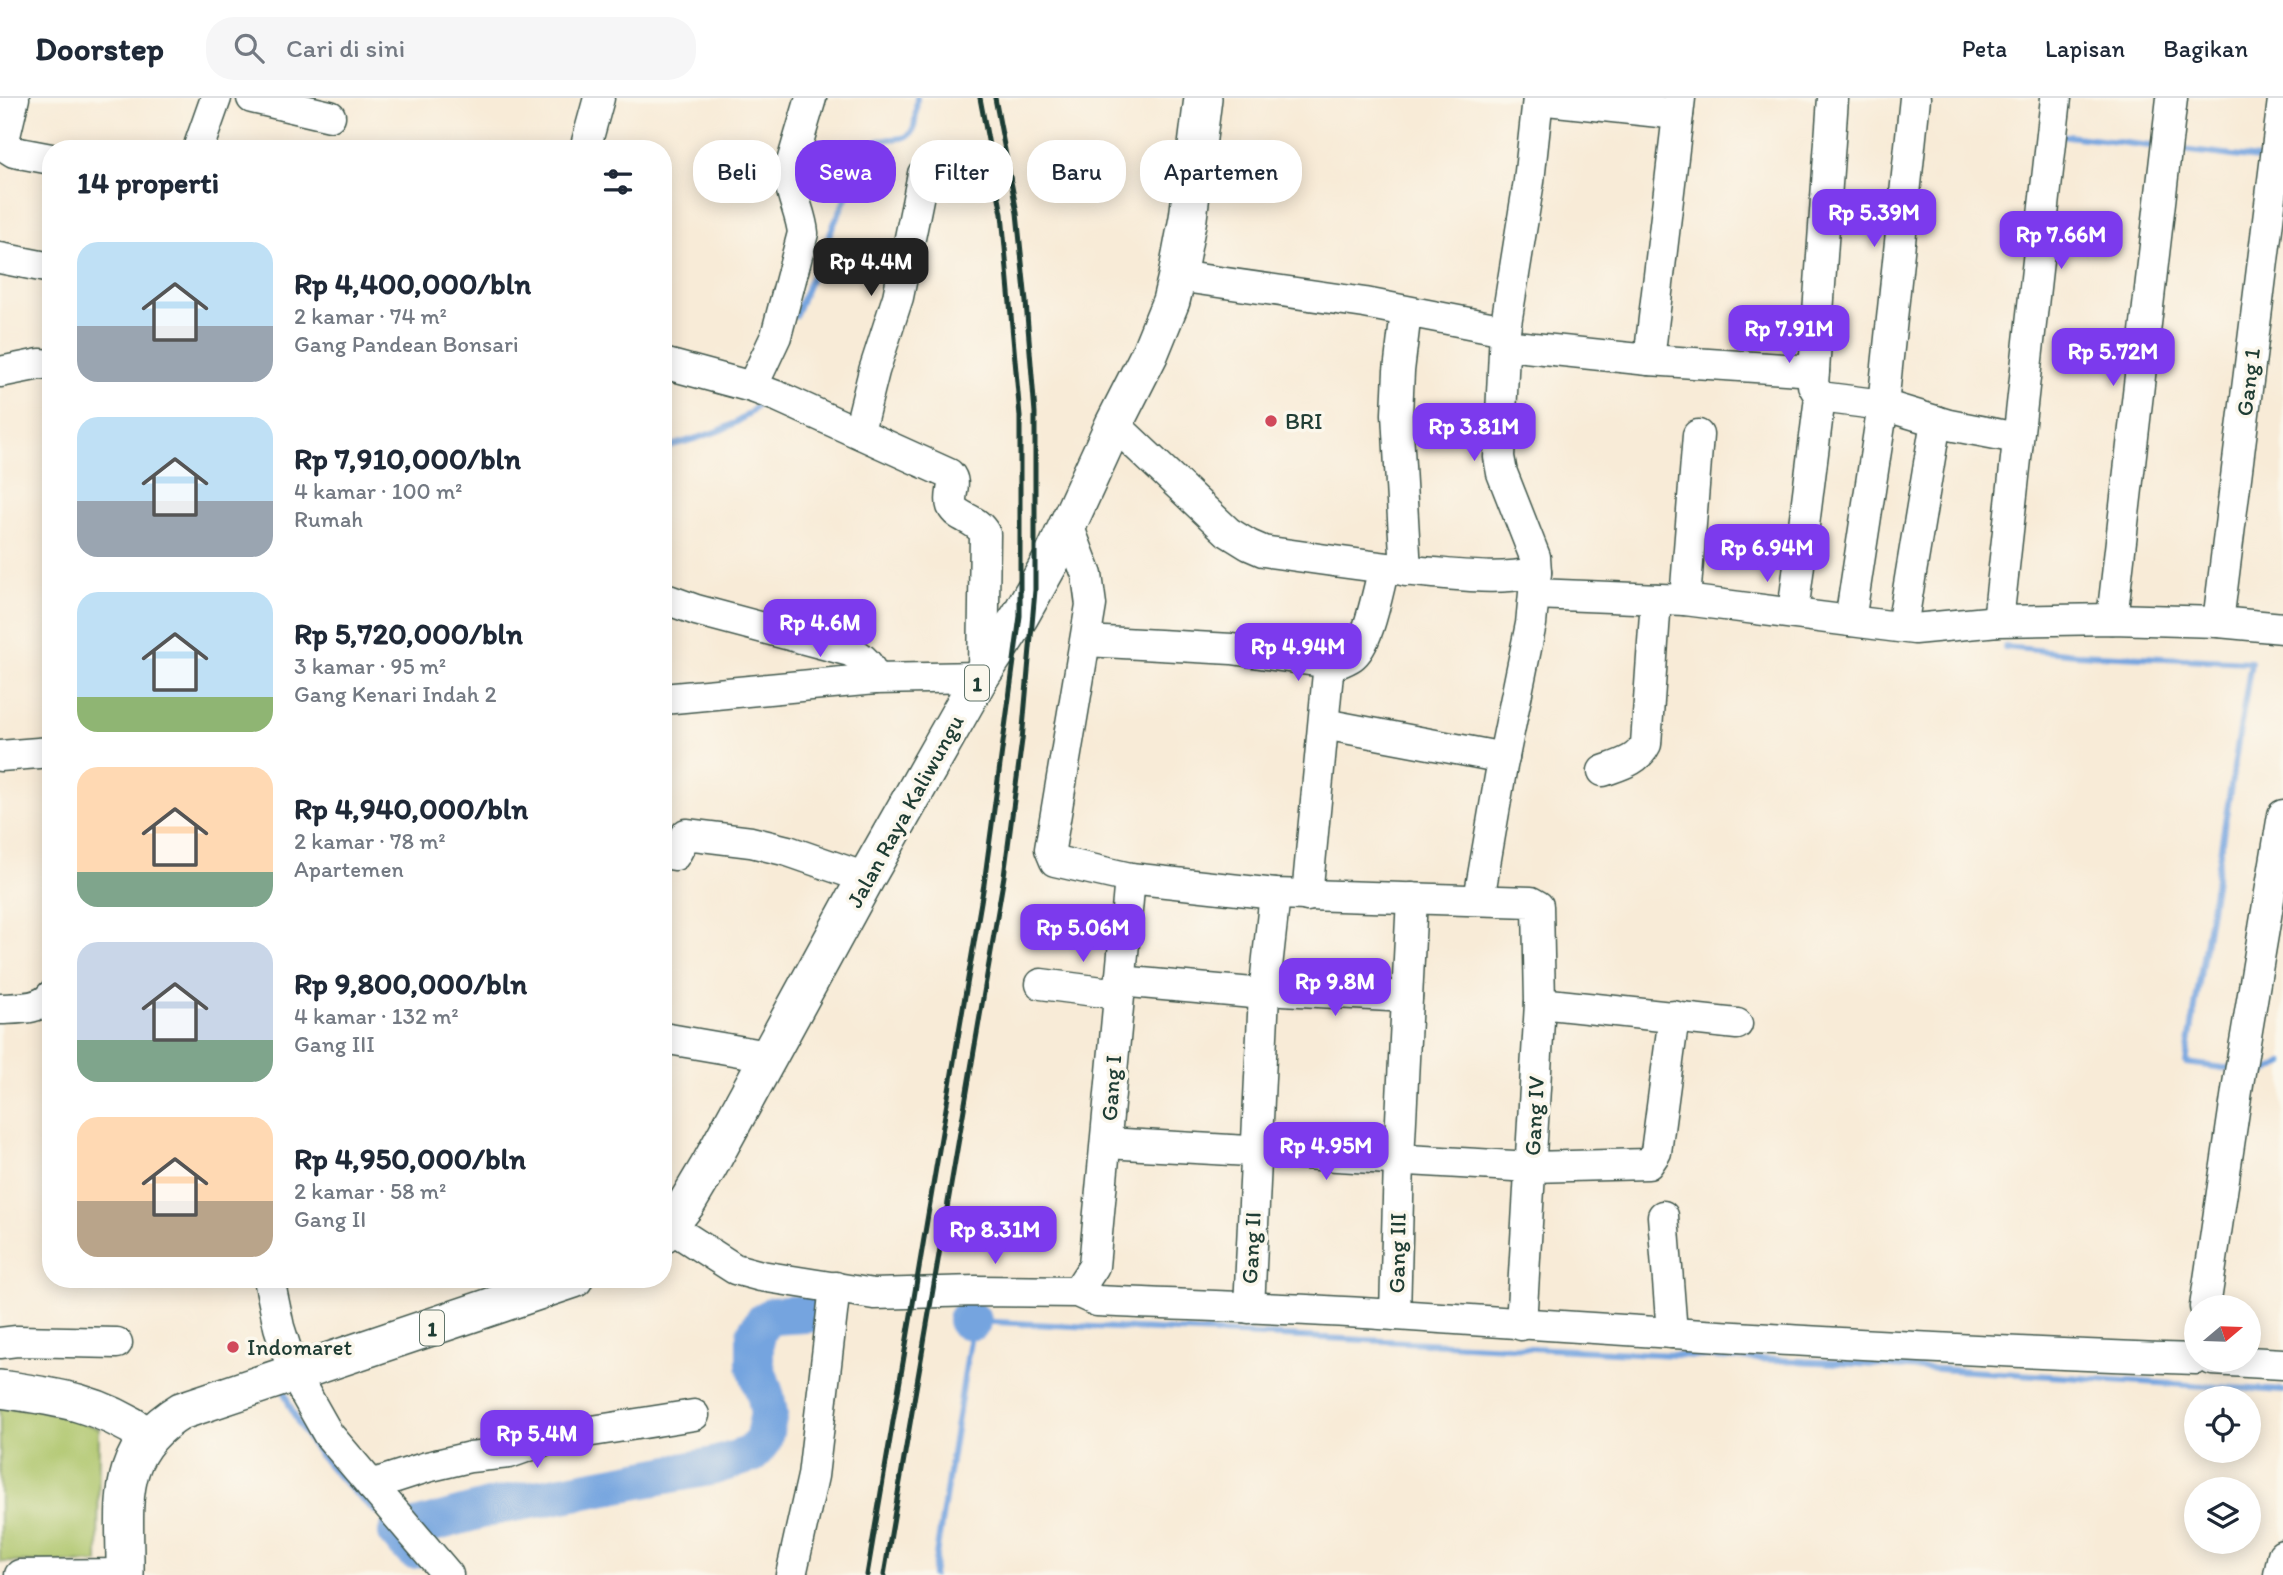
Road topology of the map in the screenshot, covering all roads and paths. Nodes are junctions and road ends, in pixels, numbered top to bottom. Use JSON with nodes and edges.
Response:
{"nodes":[{"id":1,"x":14,"y":98,"type":"edge"},
{"id":2,"x":216,"y":98,"type":"edge"},
{"id":3,"x":252,"y":98,"type":"edge"},
{"id":4,"x":599,"y":98,"type":"edge"},
{"id":5,"x":811,"y":98,"type":"edge"},
{"id":6,"x":1203,"y":98,"type":"edge"},
{"id":7,"x":1538,"y":98,"type":"edge"},
{"id":8,"x":1833,"y":98,"type":"edge"},
{"id":9,"x":1915,"y":98,"type":"edge"},
{"id":10,"x":2056,"y":98,"type":"edge"},
{"id":11,"x":2172,"y":98,"type":"edge"},
{"id":12,"x":2283,"y":100,"type":"edge"},
{"id":13,"x":1679,"y":106,"type":"edge"},
{"id":14,"x":330,"y":116,"type":"dead end"},
{"id":15,"x":201,"y":140,"type":"edge"},
{"id":16,"x":587,"y":140,"type":"edge"},
{"id":17,"x":42,"y":157,"type":"edge"},
{"id":18,"x":917,"y":203,"type":"edge"},
{"id":19,"x":0,"y":258,"type":"edge"},
{"id":20,"x":42,"y":266,"type":"edge"},
{"id":21,"x":1177,"y":276,"type":"junction"},
{"id":22,"x":1406,"y":312,"type":"junction"},
{"id":23,"x":1505,"y":338,"type":"junction"},
{"id":24,"x":1649,"y":360,"type":"junction"},
{"id":25,"x":42,"y":365,"type":"edge"},
{"id":26,"x":672,"y":365,"type":"edge"},
{"id":27,"x":0,"y":372,"type":"edge"},
{"id":28,"x":1817,"y":384,"type":"junction"},
{"id":29,"x":764,"y":391,"type":"junction"},
{"id":30,"x":1883,"y":405,"type":"junction"},
{"id":31,"x":1936,"y":421,"type":"junction"},
{"id":32,"x":1114,"y":424,"type":"junction"},
{"id":33,"x":859,"y":431,"type":"junction"},
{"id":34,"x":1698,"y":435,"type":"dead end"},
{"id":35,"x":2017,"y":438,"type":"junction"},
{"id":36,"x":1068,"y":525,"type":"junction"},
{"id":37,"x":1395,"y":569,"type":"junction"},
{"id":38,"x":1535,"y":582,"type":"junction"},
{"id":39,"x":1671,"y":600,"type":"junction"},
{"id":40,"x":672,"y":601,"type":"edge"},
{"id":41,"x":1793,"y":612,"type":"junction"},
{"id":42,"x":2112,"y":619,"type":"junction"},
{"id":43,"x":1850,"y":621,"type":"junction"},
{"id":44,"x":1998,"y":621,"type":"junction"},
{"id":45,"x":2218,"y":622,"type":"junction"},
{"id":46,"x":1902,"y":627,"type":"junction"},
{"id":47,"x":2283,"y":628,"type":"edge"},
{"id":48,"x":1086,"y":641,"type":"junction"},
{"id":49,"x":1326,"y":668,"type":"junction"},
{"id":50,"x":982,"y":675,"type":"junction"},
{"id":51,"x":875,"y":679,"type":"junction"},
{"id":52,"x":672,"y":698,"type":"edge"},
{"id":53,"x":1324,"y":724,"type":"junction"},
{"id":54,"x":42,"y":753,"type":"edge"},
{"id":55,"x":0,"y":756,"type":"edge"},
{"id":56,"x":1504,"y":758,"type":"junction"},
{"id":57,"x":1603,"y":771,"type":"dead end"},
{"id":58,"x":2283,"y":815,"type":"edge"},
{"id":59,"x":672,"y":854,"type":"edge"},
{"id":60,"x":866,"y":878,"type":"junction"},
{"id":61,"x":1130,"y":878,"type":"junction"},
{"id":62,"x":1275,"y":894,"type":"junction"},
{"id":63,"x":1307,"y":895,"type":"junction"},
{"id":64,"x":1412,"y":898,"type":"junction"},
{"id":65,"x":1479,"y":899,"type":"junction"},
{"id":66,"x":1041,"y":984,"type":"dead end"},
{"id":67,"x":1119,"y":987,"type":"junction"},
{"id":68,"x":1265,"y":992,"type":"junction"},
{"id":69,"x":1407,"y":997,"type":"junction"},
{"id":70,"x":42,"y":1003,"type":"edge"},
{"id":71,"x":1540,"y":1003,"type":"junction"},
{"id":72,"x":0,"y":1009,"type":"edge"},
{"id":73,"x":1674,"y":1016,"type":"junction"},
{"id":74,"x":1737,"y":1024,"type":"dead end"},
{"id":75,"x":672,"y":1040,"type":"edge"},
{"id":76,"x":768,"y":1056,"type":"junction"},
{"id":77,"x":1106,"y":1143,"type":"junction"},
{"id":78,"x":1256,"y":1153,"type":"junction"},
{"id":79,"x":1399,"y":1160,"type":"junction"},
{"id":80,"x":1531,"y":1167,"type":"junction"},
{"id":81,"x":1663,"y":1216,"type":"dead end"},
{"id":82,"x":672,"y":1222,"type":"edge"},
{"id":83,"x":672,"y":1233,"type":"edge"},
{"id":84,"x":835,"y":1287,"type":"junction"},
{"id":85,"x":271,"y":1288,"type":"edge"},
{"id":86,"x":548,"y":1288,"type":"edge"},
{"id":87,"x":1077,"y":1292,"type":"junction"},
{"id":88,"x":2207,"y":1295,"type":"edge"},
{"id":89,"x":1248,"y":1308,"type":"junction"},
{"id":90,"x":1395,"y":1315,"type":"junction"},
{"id":91,"x":1521,"y":1325,"type":"junction"},
{"id":92,"x":1672,"y":1333,"type":"junction"},
{"id":93,"x":0,"y":1343,"type":"edge"},
{"id":94,"x":117,"y":1343,"type":"dead end"},
{"id":95,"x":2184,"y":1359,"type":"edge"},
{"id":96,"x":2261,"y":1363,"type":"edge"},
{"id":97,"x":2283,"y":1364,"type":"edge"},
{"id":98,"x":284,"y":1378,"type":"junction"},
{"id":99,"x":0,"y":1389,"type":"edge"},
{"id":100,"x":694,"y":1415,"type":"dead end"},
{"id":101,"x":148,"y":1436,"type":"junction"},
{"id":102,"x":371,"y":1485,"type":"junction"},
{"id":103,"x":2283,"y":1555,"type":"edge"},
{"id":104,"x":125,"y":1574,"type":"edge"},
{"id":105,"x":20,"y":1575,"type":"edge"},
{"id":106,"x":448,"y":1575,"type":"edge"},
{"id":107,"x":791,"y":1575,"type":"edge"},
{"id":108,"x":2279,"y":1575,"type":"edge"}],
"edges":[{"from":1,"to":17,"type":"street"},
{"from":2,"to":15,"type":"street"},
{"from":3,"to":14,"type":"street"},
{"from":4,"to":16,"type":"street"},
{"from":5,"to":29,"type":"street"},
{"from":6,"to":21,"type":"main road","name":"Jalan Raya Kaliwungu","number":"1"},
{"from":7,"to":13,"type":"street"},
{"from":7,"to":23,"type":"street"},
{"from":8,"to":28,"type":"street"},
{"from":9,"to":30,"type":"street"},
{"from":10,"to":35,"type":"street"},
{"from":11,"to":42,"type":"street"},
{"from":12,"to":45,"type":"street","name":"Gang 1"},
{"from":13,"to":24,"type":"street"},
{"from":18,"to":33,"type":"street"},
{"from":19,"to":20,"type":"street"},
{"from":21,"to":22,"type":"street"},
{"from":21,"to":32,"type":"main road","name":"Jalan Raya Kaliwungu","number":"1"},
{"from":22,"to":23,"type":"street"},
{"from":22,"to":37,"type":"street"},
{"from":23,"to":24,"type":"street"},
{"from":23,"to":38,"type":"street"},
{"from":24,"to":28,"type":"street"},
{"from":25,"to":27,"type":"street"},
{"from":26,"to":29,"type":"street"},
{"from":28,"to":30,"type":"street"},
{"from":28,"to":41,"type":"street"},
{"from":29,"to":33,"type":"street"},
{"from":30,"to":31,"type":"street"},
{"from":30,"to":43,"type":"street"},
{"from":31,"to":35,"type":"street"},
{"from":31,"to":46,"type":"street"},
{"from":32,"to":36,"type":"main road","name":"Jalan Raya Kaliwungu","number":"1"},
{"from":32,"to":37,"type":"street"},
{"from":33,"to":50,"type":"street"},
{"from":34,"to":39,"type":"street"},
{"from":35,"to":44,"type":"street"},
{"from":36,"to":48,"type":"street"},
{"from":36,"to":50,"type":"main road","name":"Jalan Raya Kaliwungu","number":"1"},
{"from":37,"to":38,"type":"street"},
{"from":37,"to":49,"type":"street"},
{"from":38,"to":39,"type":"street"},
{"from":38,"to":56,"type":"street"},
{"from":39,"to":41,"type":"street"},
{"from":39,"to":57,"type":"street"},
{"from":40,"to":51,"type":"street"},
{"from":41,"to":43,"type":"street"},
{"from":42,"to":44,"type":"street"},
{"from":42,"to":45,"type":"street"},
{"from":43,"to":46,"type":"street"},
{"from":44,"to":46,"type":"street"},
{"from":45,"to":47,"type":"street"},
{"from":48,"to":49,"type":"street"},
{"from":48,"to":61,"type":"street"},
{"from":49,"to":53,"type":"street"},
{"from":50,"to":51,"type":"street"},
{"from":50,"to":60,"type":"main road","name":"Jalan Raya Kaliwungu","number":"1"},
{"from":51,"to":52,"type":"street"},
{"from":53,"to":56,"type":"street"},
{"from":53,"to":63,"type":"street"},
{"from":54,"to":55,"type":"street"},
{"from":56,"to":65,"type":"street"},
{"from":58,"to":88,"type":"street"},
{"from":59,"to":60,"type":"street"},
{"from":60,"to":76,"type":"main road","name":"Jalan Raya Kaliwungu","number":"1"},
{"from":61,"to":62,"type":"street"},
{"from":61,"to":67,"type":"street","name":"Gang I"},
{"from":62,"to":63,"type":"street"},
{"from":62,"to":68,"type":"street","name":"Gang II"},
{"from":63,"to":64,"type":"street"},
{"from":64,"to":65,"type":"street"},
{"from":64,"to":69,"type":"street","name":"Gang III"},
{"from":65,"to":71,"type":"street","name":"Gang IV"},
{"from":66,"to":67,"type":"street"},
{"from":67,"to":68,"type":"street"},
{"from":67,"to":77,"type":"street","name":"Gang I"},
{"from":68,"to":69,"type":"street"},
{"from":68,"to":78,"type":"street","name":"Gang II"},
{"from":69,"to":79,"type":"street","name":"Gang III"},
{"from":70,"to":72,"type":"street"},
{"from":71,"to":73,"type":"street"},
{"from":71,"to":80,"type":"street","name":"Gang IV"},
{"from":73,"to":74,"type":"street"},
{"from":73,"to":80,"type":"street"},
{"from":75,"to":76,"type":"street"},
{"from":76,"to":82,"type":"main road","name":"Jalan Raya Kaliwungu","number":"1"},
{"from":77,"to":78,"type":"street"},
{"from":77,"to":87,"type":"street","name":"Gang I"},
{"from":78,"to":79,"type":"street"},
{"from":78,"to":89,"type":"street","name":"Gang II"},
{"from":79,"to":80,"type":"street"},
{"from":79,"to":90,"type":"street","name":"Gang III"},
{"from":80,"to":91,"type":"street","name":"Gang IV"},
{"from":81,"to":92,"type":"street"},
{"from":83,"to":84,"type":"street"},
{"from":84,"to":87,"type":"street"},
{"from":84,"to":107,"type":"street"},
{"from":85,"to":98,"type":"street"},
{"from":86,"to":98,"type":"main road","number":"1"},
{"from":87,"to":89,"type":"street"},
{"from":89,"to":90,"type":"street"},
{"from":90,"to":91,"type":"street"},
{"from":91,"to":92,"type":"street"},
{"from":92,"to":95,"type":"street"},
{"from":93,"to":94,"type":"street"},
{"from":96,"to":97,"type":"street"},
{"from":98,"to":101,"type":"main road","number":"1"},
{"from":98,"to":102,"type":"street"},
{"from":99,"to":101,"type":"main road"},
{"from":100,"to":102,"type":"street"},
{"from":101,"to":104,"type":"main road","number":"1"},
{"from":102,"to":106,"type":"street"},
{"from":103,"to":108,"type":"street"},
{"from":104,"to":105,"type":"street"}]}
